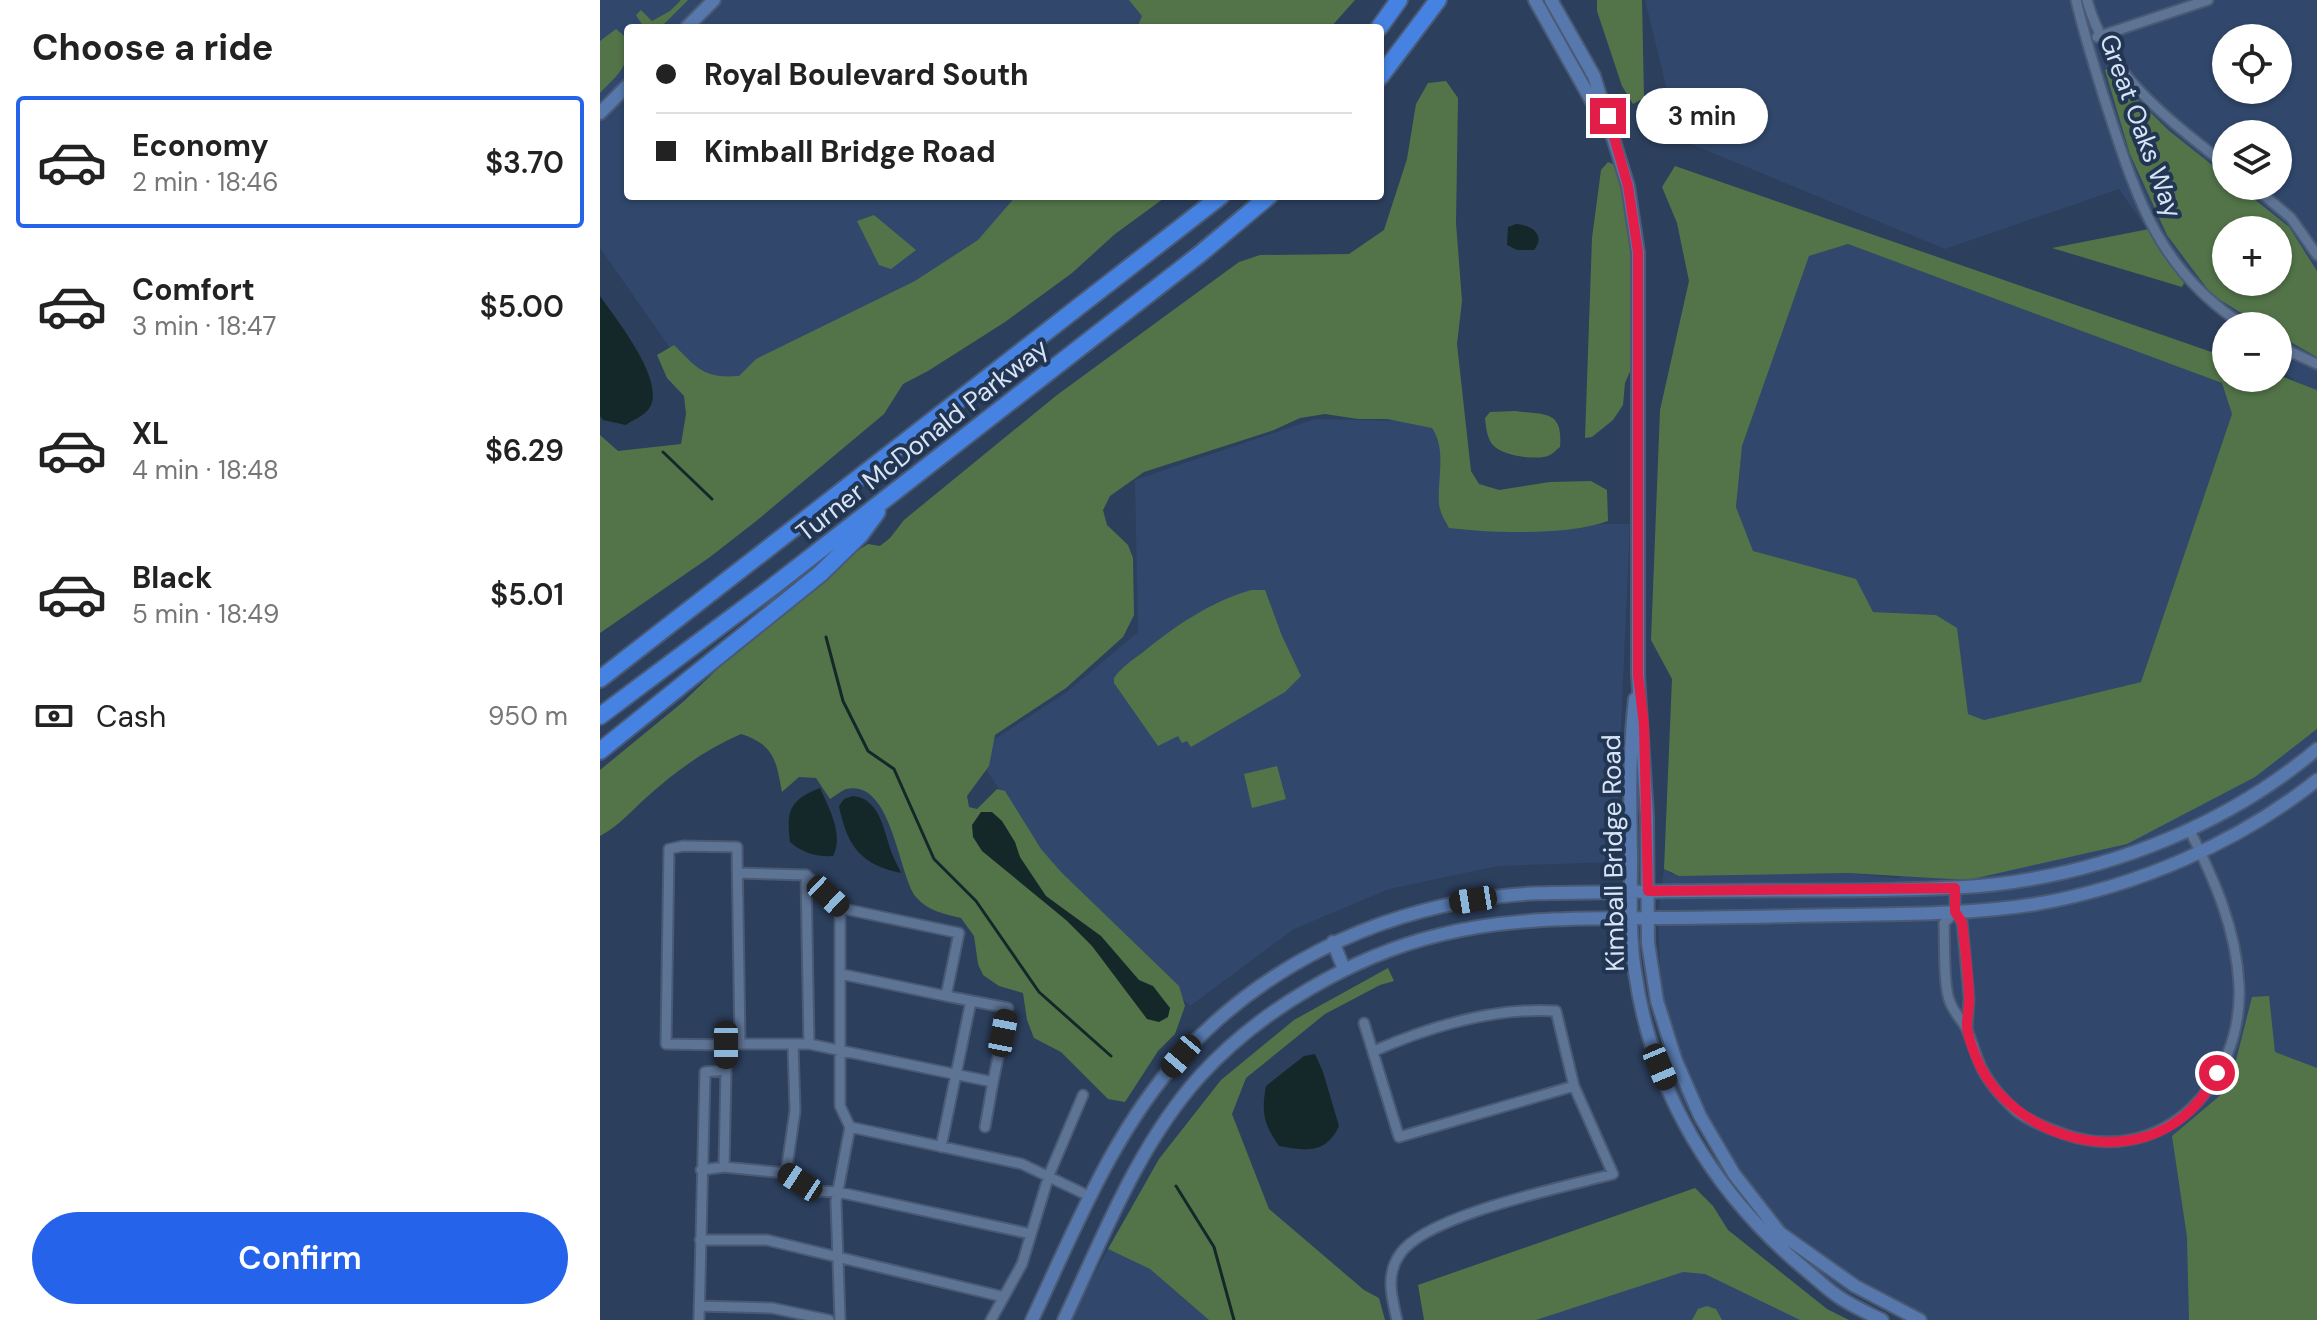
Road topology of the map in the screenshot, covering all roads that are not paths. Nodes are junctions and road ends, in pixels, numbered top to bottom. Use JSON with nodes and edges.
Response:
{"nodes":[{"id":1,"x":714,"y":0,"type":"edge"},
{"id":2,"x":1399,"y":0,"type":"edge"},
{"id":3,"x":1438,"y":0,"type":"edge"},
{"id":4,"x":1535,"y":0,"type":"edge"},
{"id":5,"x":1551,"y":0,"type":"edge"},
{"id":6,"x":2076,"y":0,"type":"edge"},
{"id":7,"x":2087,"y":0,"type":"edge"},
{"id":8,"x":2208,"y":0,"type":"edge"},
{"id":9,"x":690,"y":24,"type":"edge"},
{"id":10,"x":1382,"y":24,"type":"edge"},
{"id":11,"x":2100,"y":36,"type":"junction"},
{"id":12,"x":2087,"y":40,"type":"junction"},
{"id":13,"x":1384,"y":72,"type":"edge"},
{"id":14,"x":624,"y":89,"type":"edge"},
{"id":15,"x":600,"y":113,"type":"edge"},
{"id":16,"x":1617,"y":149,"type":"junction"},
{"id":17,"x":2212,"y":153,"type":"edge"},
{"id":18,"x":1216,"y":200,"type":"edge"},
{"id":19,"x":1264,"y":200,"type":"edge"},
{"id":20,"x":2270,"y":200,"type":"edge"},
{"id":21,"x":2317,"y":255,"type":"edge"},
{"id":22,"x":2222,"y":312,"type":"edge"},
{"id":23,"x":2292,"y":352,"type":"edge"},
{"id":24,"x":2317,"y":364,"type":"edge"},
{"id":25,"x":886,"y":498,"type":"junction"},
{"id":26,"x":1638,"y":675,"type":"junction"},
{"id":27,"x":600,"y":679,"type":"edge"},
{"id":28,"x":600,"y":716,"type":"edge"},
{"id":29,"x":2317,"y":749,"type":"edge"},
{"id":30,"x":600,"y":751,"type":"edge"},
{"id":31,"x":2317,"y":780,"type":"edge"},
{"id":32,"x":2189,"y":829,"type":"junction"},
{"id":33,"x":2200,"y":851,"type":"junction"},
{"id":34,"x":738,"y":873,"type":"junction"},
{"id":35,"x":806,"y":875,"type":"junction"},
{"id":36,"x":1955,"y":888,"type":"junction"},
{"id":37,"x":1631,"y":891,"type":"junction"},
{"id":38,"x":1648,"y":891,"type":"junction"},
{"id":39,"x":840,"y":908,"type":"junction"},
{"id":40,"x":1955,"y":912,"type":"junction"},
{"id":41,"x":1632,"y":918,"type":"junction"},
{"id":42,"x":1647,"y":918,"type":"junction"},
{"id":43,"x":1333,"y":942,"type":"junction"},
{"id":44,"x":1344,"y":969,"type":"junction"},
{"id":45,"x":841,"y":974,"type":"junction"},
{"id":46,"x":946,"y":996,"type":"junction"},
{"id":47,"x":971,"y":1001,"type":"junction"},
{"id":48,"x":1364,"y":1023,"type":"dead end"},
{"id":49,"x":1967,"y":1030,"type":"junction"},
{"id":50,"x":740,"y":1044,"type":"junction"},
{"id":51,"x":793,"y":1044,"type":"junction"},
{"id":52,"x":809,"y":1044,"type":"junction"},
{"id":53,"x":726,"y":1045,"type":"junction"},
{"id":54,"x":839,"y":1051,"type":"junction"},
{"id":55,"x":1374,"y":1051,"type":"junction"},
{"id":56,"x":726,"y":1070,"type":"junction"},
{"id":57,"x":956,"y":1075,"type":"junction"},
{"id":58,"x":993,"y":1082,"type":"junction"},
{"id":59,"x":1574,"y":1086,"type":"junction"},
{"id":60,"x":1083,"y":1095,"type":"dead end"},
{"id":61,"x":850,"y":1127,"type":"junction"},
{"id":62,"x":985,"y":1127,"type":"dead end"},
{"id":63,"x":941,"y":1147,"type":"junction"},
{"id":64,"x":724,"y":1167,"type":"junction"},
{"id":65,"x":701,"y":1170,"type":"junction"},
{"id":66,"x":786,"y":1173,"type":"junction"},
{"id":67,"x":1049,"y":1175,"type":"junction"},
{"id":68,"x":838,"y":1192,"type":"junction"},
{"id":69,"x":1091,"y":1197,"type":"junction"},
{"id":70,"x":1117,"y":1208,"type":"junction"},
{"id":71,"x":1031,"y":1234,"type":"junction"},
{"id":72,"x":700,"y":1240,"type":"junction"},
{"id":73,"x":839,"y":1259,"type":"junction"},
{"id":74,"x":1004,"y":1297,"type":"junction"},
{"id":75,"x":699,"y":1306,"type":"junction"},
{"id":76,"x":699,"y":1320,"type":"edge"},
{"id":77,"x":829,"y":1320,"type":"edge"},
{"id":78,"x":840,"y":1320,"type":"edge"},
{"id":79,"x":991,"y":1320,"type":"edge"},
{"id":80,"x":1032,"y":1320,"type":"edge"},
{"id":81,"x":1064,"y":1320,"type":"edge"},
{"id":82,"x":1397,"y":1320,"type":"edge"},
{"id":83,"x":1882,"y":1320,"type":"edge"},
{"id":84,"x":1920,"y":1320,"type":"edge"}],
"edges":[{"from":1,"to":9,"type":"street"},
{"from":2,"to":10,"type":"highway"},
{"from":3,"to":13,"type":"highway"},
{"from":4,"to":16,"type":"street","name":"Kimball Bridge Road"},
{"from":5,"to":16,"type":"street","name":"Kimball Bridge Road"},
{"from":6,"to":12,"type":"street","name":"Great Oaks Way"},
{"from":7,"to":11,"type":"street","name":"Great Oaks Way"},
{"from":8,"to":11,"type":"street"},
{"from":11,"to":12,"type":"street"},
{"from":11,"to":17,"type":"street","name":"Great Oaks Way"},
{"from":12,"to":22,"type":"street","name":"Great Oaks Way"},
{"from":14,"to":15,"type":"street"},
{"from":16,"to":26,"type":"street","name":"Kimball Bridge Road"},
{"from":18,"to":27,"type":"highway","name":"Turner McDonald Parkway"},
{"from":19,"to":25,"type":"highway","name":"Turner McDonald Parkway"},
{"from":20,"to":21,"type":"street"},
{"from":23,"to":24,"type":"street"},
{"from":25,"to":28,"type":"highway","name":"Turner McDonald Parkway"},
{"from":25,"to":30,"type":"highway"},
{"from":26,"to":37,"type":"street","name":"Kimball Bridge Road"},
{"from":26,"to":38,"type":"street","name":"Kimball Bridge Road"},
{"from":29,"to":32,"type":"street"},
{"from":31,"to":33,"type":"street"},
{"from":32,"to":33,"type":"street"},
{"from":32,"to":36,"type":"street"},
{"from":33,"to":40,"type":"street"},
{"from":33,"to":49,"type":"street"},
{"from":34,"to":35,"type":"street"},
{"from":34,"to":50,"type":"street"},
{"from":34,"to":53,"type":"street"},
{"from":35,"to":39,"type":"street"},
{"from":35,"to":52,"type":"street"},
{"from":36,"to":38,"type":"street"},
{"from":36,"to":40,"type":"street"},
{"from":37,"to":38,"type":"street"},
{"from":37,"to":41,"type":"street","name":"Kimball Bridge Road"},
{"from":37,"to":43,"type":"street"},
{"from":38,"to":42,"type":"street","name":"Kimball Bridge Road"},
{"from":39,"to":45,"type":"street"},
{"from":39,"to":46,"type":"street"},
{"from":40,"to":42,"type":"street"},
{"from":40,"to":49,"type":"street"},
{"from":40,"to":49,"type":"street"},
{"from":41,"to":42,"type":"street"},
{"from":41,"to":44,"type":"street"},
{"from":41,"to":83,"type":"street","name":"Kimball Bridge Road"},
{"from":42,"to":84,"type":"street","name":"Kimball Bridge Road"},
{"from":43,"to":44,"type":"street"},
{"from":43,"to":69,"type":"street"},
{"from":44,"to":70,"type":"street"},
{"from":45,"to":46,"type":"street"},
{"from":45,"to":54,"type":"street"},
{"from":46,"to":47,"type":"street"},
{"from":47,"to":57,"type":"street"},
{"from":47,"to":58,"type":"street"},
{"from":48,"to":55,"type":"street"},
{"from":50,"to":51,"type":"street"},
{"from":50,"to":53,"type":"street"},
{"from":51,"to":52,"type":"street"},
{"from":51,"to":66,"type":"street"},
{"from":52,"to":54,"type":"street"},
{"from":53,"to":56,"type":"street"},
{"from":54,"to":57,"type":"street"},
{"from":54,"to":61,"type":"street"},
{"from":55,"to":59,"type":"street"},
{"from":55,"to":59,"type":"street"},
{"from":56,"to":64,"type":"street"},
{"from":56,"to":65,"type":"street"},
{"from":57,"to":58,"type":"street"},
{"from":57,"to":63,"type":"street"},
{"from":58,"to":62,"type":"street"},
{"from":59,"to":82,"type":"street"},
{"from":60,"to":67,"type":"street"},
{"from":61,"to":63,"type":"street"},
{"from":61,"to":68,"type":"street"},
{"from":63,"to":67,"type":"street"},
{"from":64,"to":65,"type":"street"},
{"from":64,"to":66,"type":"street"},
{"from":65,"to":72,"type":"street"},
{"from":66,"to":68,"type":"street"},
{"from":67,"to":69,"type":"street"},
{"from":67,"to":71,"type":"street"},
{"from":68,"to":71,"type":"street"},
{"from":68,"to":73,"type":"street"},
{"from":69,"to":70,"type":"street"},
{"from":69,"to":80,"type":"street"},
{"from":70,"to":81,"type":"street"},
{"from":71,"to":74,"type":"street"},
{"from":72,"to":73,"type":"street"},
{"from":72,"to":75,"type":"street"},
{"from":73,"to":74,"type":"street"},
{"from":73,"to":78,"type":"street"},
{"from":74,"to":79,"type":"street"},
{"from":75,"to":76,"type":"street"},
{"from":75,"to":77,"type":"street"}]}
